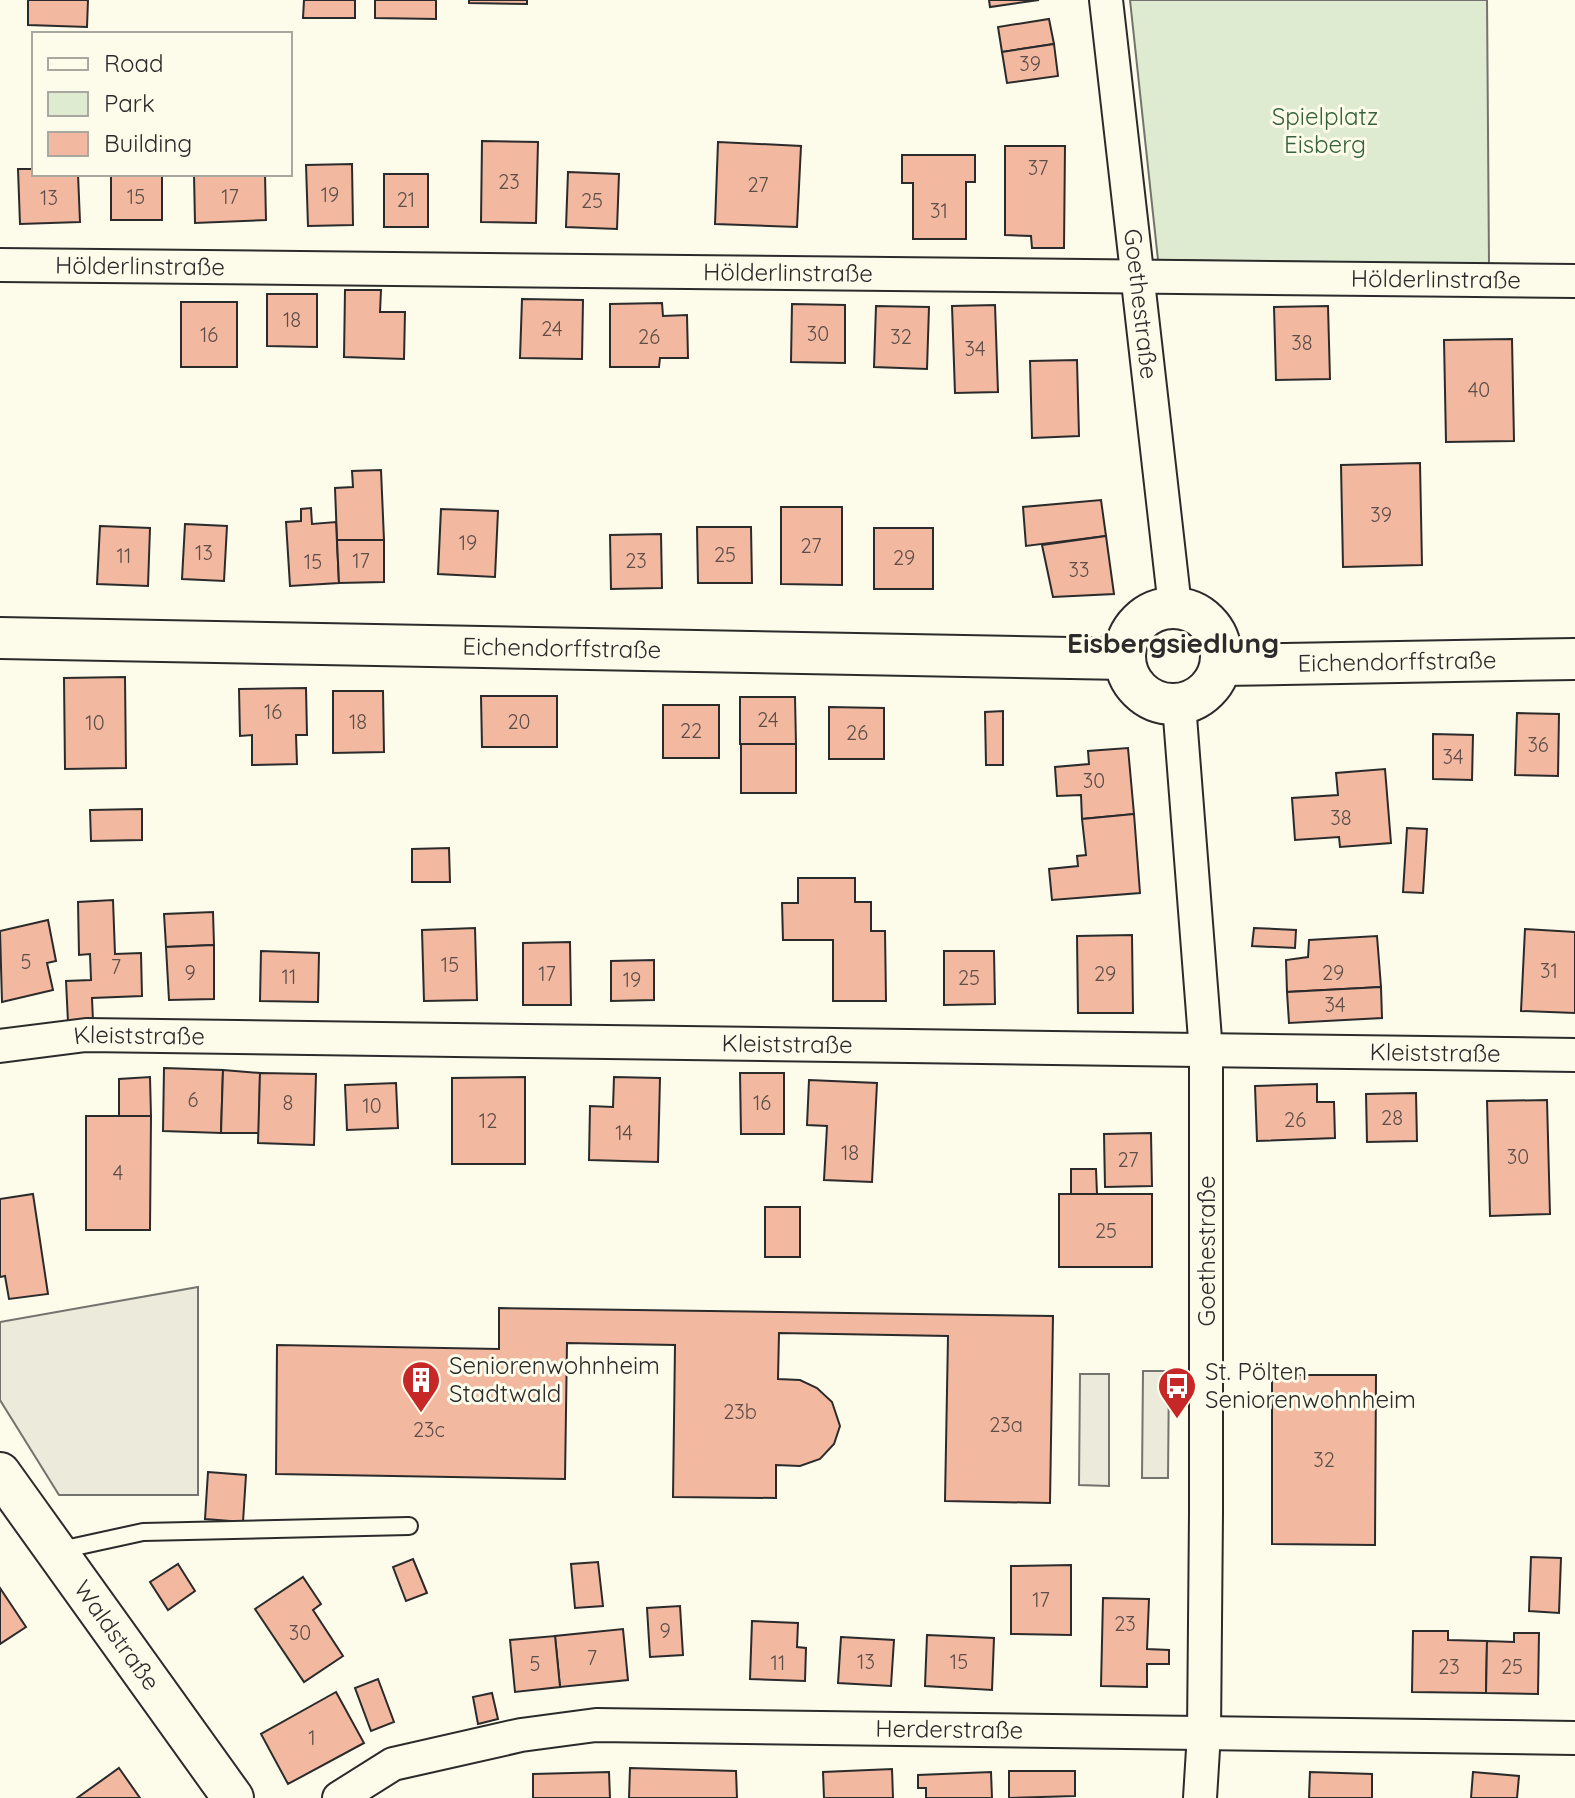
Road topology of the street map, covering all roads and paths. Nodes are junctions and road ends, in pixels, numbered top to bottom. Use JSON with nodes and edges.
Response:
{"nodes":[{"id":1,"x":1106,"y":0,"type":"edge"},
{"id":2,"x":0,"y":265,"type":"edge"},
{"id":3,"x":1137,"y":277,"type":"junction"},
{"id":4,"x":1575,"y":281,"type":"edge"},
{"id":5,"x":1175,"y":607,"type":"junction"},
{"id":6,"x":0,"y":638,"type":"edge"},
{"id":7,"x":1125,"y":659,"type":"junction"},
{"id":8,"x":1575,"y":659,"type":"edge"},
{"id":9,"x":1221,"y":665,"type":"junction"},
{"id":10,"x":1179,"y":704,"type":"junction"},
{"id":11,"x":0,"y":1046,"type":"edge"},
{"id":12,"x":1206,"y":1052,"type":"junction"},
{"id":13,"x":1575,"y":1055,"type":"edge"},
{"id":14,"x":0,"y":1473,"type":"edge"},
{"id":15,"x":409,"y":1526,"type":"dead end"},
{"id":16,"x":55,"y":1551,"type":"junction"},
{"id":17,"x":1204,"y":1733,"type":"junction"},
{"id":18,"x":1575,"y":1738,"type":"edge"},
{"id":19,"x":233,"y":1798,"type":"edge"},
{"id":20,"x":339,"y":1798,"type":"edge"},
{"id":21,"x":1200,"y":1798,"type":"edge"}],
"edges":[{"from":1,"to":3,"type":"street","name":"Goethestraße"},
{"from":2,"to":3,"type":"street","name":"Hölderlinstraße"},
{"from":3,"to":4,"type":"street","name":"Hölderlinstraße"},
{"from":3,"to":5,"type":"street","name":"Goethestraße"},
{"from":5,"to":7,"type":"street"},
{"from":5,"to":9,"type":"street"},
{"from":6,"to":7,"type":"street","name":"Eichendorffstraße"},
{"from":7,"to":10,"type":"street"},
{"from":8,"to":9,"type":"street","name":"Eichendorffstraße"},
{"from":9,"to":10,"type":"street"},
{"from":10,"to":12,"type":"street","name":"Goethestraße"},
{"from":11,"to":12,"type":"street","name":"Kleiststraße"},
{"from":12,"to":13,"type":"street","name":"Kleiststraße"},
{"from":12,"to":17,"type":"street","name":"Goethestraße"},
{"from":14,"to":16,"type":"street","name":"Waldstraße"},
{"from":15,"to":16,"type":"lane"},
{"from":16,"to":19,"type":"street","name":"Waldstraße"},
{"from":17,"to":18,"type":"street","name":"Herderstraße"},
{"from":17,"to":20,"type":"street","name":"Herderstraße"},
{"from":17,"to":21,"type":"street","name":"Goethestraße"}]}
